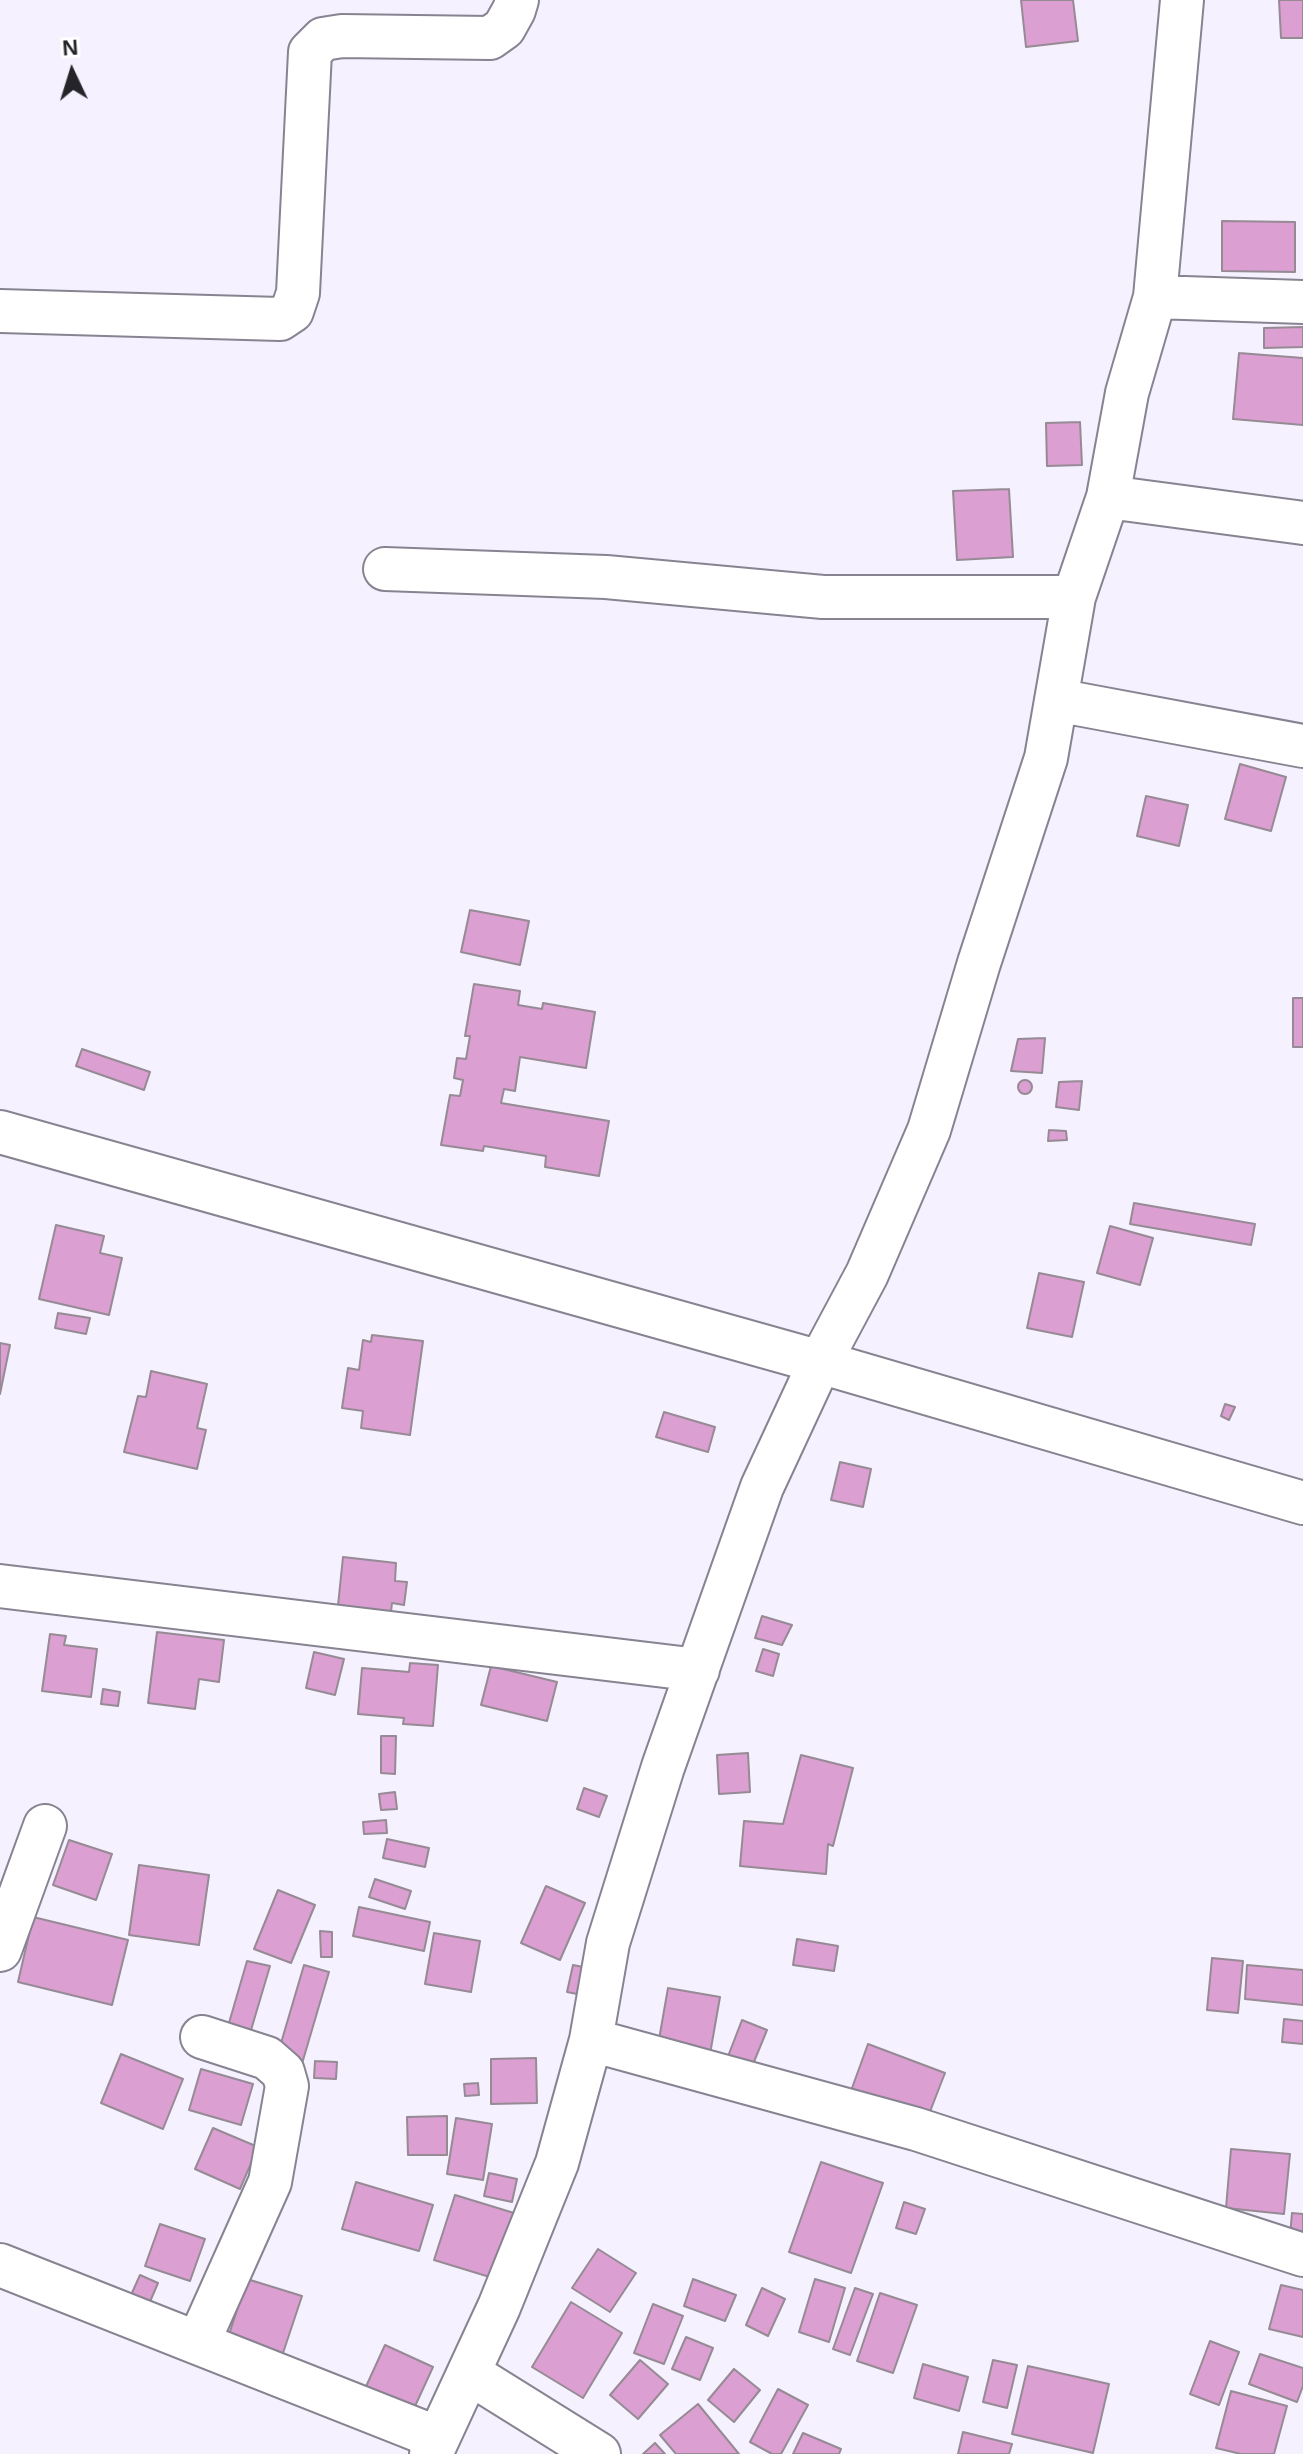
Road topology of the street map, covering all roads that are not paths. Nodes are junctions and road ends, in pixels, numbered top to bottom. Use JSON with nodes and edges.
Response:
{"nodes":[{"id":1,"x":517,"y":0,"type":"edge"},
{"id":2,"x":1182,"y":0,"type":"edge"},
{"id":3,"x":1155,"y":297,"type":"junction"},
{"id":4,"x":1303,"y":302,"type":"edge"},
{"id":5,"x":0,"y":311,"type":"edge"},
{"id":6,"x":1108,"y":497,"type":"junction"},
{"id":7,"x":1303,"y":523,"type":"edge"},
{"id":8,"x":385,"y":569,"type":"dead end"},
{"id":9,"x":1074,"y":597,"type":"junction"},
{"id":10,"x":1056,"y":700,"type":"junction"},
{"id":11,"x":1303,"y":746,"type":"edge"},
{"id":12,"x":0,"y":1132,"type":"edge"},
{"id":13,"x":820,"y":1362,"type":"junction"},
{"id":14,"x":1303,"y":1503,"type":"edge"},
{"id":15,"x":0,"y":1586,"type":"edge"},
{"id":16,"x":698,"y":1670,"type":"junction"},
{"id":17,"x":45,"y":1826,"type":"dead end"},
{"id":18,"x":0,"y":1950,"type":"edge"},
{"id":19,"x":202,"y":2037,"type":"dead end"},
{"id":20,"x":591,"y":2040,"type":"junction"},
{"id":21,"x":1303,"y":2255,"type":"edge"},
{"id":22,"x":0,"y":2265,"type":"edge"},
{"id":23,"x":198,"y":2343,"type":"junction"},
{"id":24,"x":469,"y":2373,"type":"junction"},
{"id":25,"x":434,"y":2446,"type":"edge"},
{"id":26,"x":599,"y":2454,"type":"edge"}],
"edges":[{"from":1,"to":5,"type":"street"},
{"from":2,"to":3,"type":"street"},
{"from":3,"to":4,"type":"street"},
{"from":3,"to":6,"type":"street"},
{"from":6,"to":7,"type":"street"},
{"from":6,"to":9,"type":"street"},
{"from":8,"to":9,"type":"street"},
{"from":9,"to":10,"type":"street"},
{"from":10,"to":11,"type":"street"},
{"from":10,"to":13,"type":"street"},
{"from":12,"to":13,"type":"street"},
{"from":13,"to":14,"type":"street"},
{"from":13,"to":16,"type":"street"},
{"from":15,"to":16,"type":"street"},
{"from":16,"to":20,"type":"street"},
{"from":17,"to":18,"type":"street"},
{"from":19,"to":23,"type":"street"},
{"from":20,"to":21,"type":"street"},
{"from":20,"to":24,"type":"street"},
{"from":22,"to":23,"type":"street"},
{"from":23,"to":25,"type":"street"},
{"from":24,"to":25,"type":"street"},
{"from":24,"to":26,"type":"street"}]}
